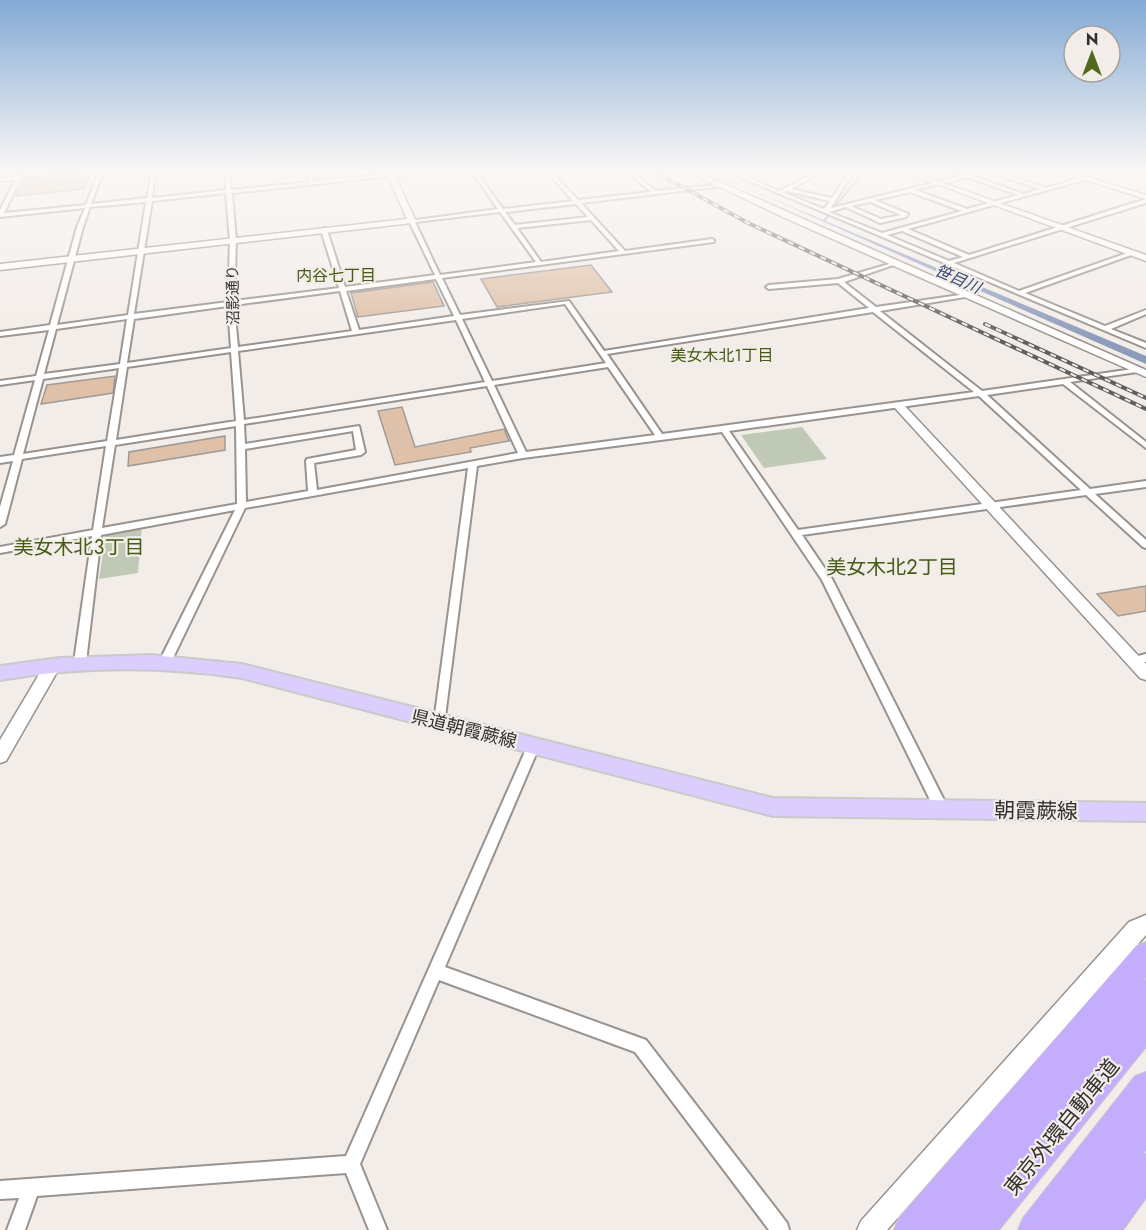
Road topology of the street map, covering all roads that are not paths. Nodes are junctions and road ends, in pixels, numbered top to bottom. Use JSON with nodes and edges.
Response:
{"nodes":[{"id":1,"x":82,"y":226,"type":"edge"},
{"id":2,"x":145,"y":226,"type":"edge"},
{"id":3,"x":232,"y":226,"type":"edge"},
{"id":4,"x":361,"y":226,"type":"edge"},
{"id":5,"x":415,"y":226,"type":"edge"},
{"id":6,"x":518,"y":226,"type":"edge"},
{"id":7,"x":601,"y":226,"type":"edge"},
{"id":8,"x":814,"y":226,"type":"edge"},
{"id":9,"x":862,"y":226,"type":"edge"},
{"id":10,"x":903,"y":226,"type":"edge"},
{"id":11,"x":912,"y":226,"type":"edge"},
{"id":12,"x":513,"y":227,"type":"joint"},
{"id":13,"x":1061,"y":227,"type":"joint"},
{"id":14,"x":906,"y":228,"type":"junction"},
{"id":15,"x":324,"y":231,"type":"junction"},
{"id":16,"x":882,"y":235,"type":"junction"},
{"id":17,"x":233,"y":241,"type":"junction"},
{"id":18,"x":712,"y":241,"type":"dead end"},
{"id":19,"x":141,"y":251,"type":"junction"},
{"id":20,"x":624,"y":252,"type":"junction"},
{"id":21,"x":1132,"y":253,"type":"junction"},
{"id":22,"x":969,"y":257,"type":"junction"},
{"id":23,"x":1146,"y":258,"type":"edge"},
{"id":24,"x":72,"y":259,"type":"junction"},
{"id":25,"x":894,"y":263,"type":"junction"},
{"id":26,"x":949,"y":263,"type":"junction"},
{"id":27,"x":540,"y":264,"type":"junction"},
{"id":28,"x":0,"y":267,"type":"edge"},
{"id":29,"x":439,"y":277,"type":"junction"},
{"id":30,"x":839,"y":281,"type":"junction"},
{"id":31,"x":770,"y":287,"type":"dead end"},
{"id":32,"x":344,"y":289,"type":"junction"},
{"id":33,"x":1019,"y":293,"type":"junction"},
{"id":34,"x":965,"y":295,"type":"junction"},
{"id":35,"x":231,"y":304,"type":"junction"},
{"id":36,"x":874,"y":309,"type":"junction"},
{"id":37,"x":1146,"y":312,"type":"edge"},
{"id":38,"x":131,"y":317,"type":"junction"},
{"id":39,"x":458,"y":317,"type":"junction"},
{"id":40,"x":53,"y":327,"type":"junction"},
{"id":41,"x":1104,"y":329,"type":"junction"},
{"id":42,"x":356,"y":332,"type":"junction"},
{"id":43,"x":0,"y":334,"type":"edge"},
{"id":44,"x":1146,"y":346,"type":"edge"},
{"id":45,"x":235,"y":350,"type":"junction"},
{"id":46,"x":602,"y":353,"type":"junction"},
{"id":47,"x":123,"y":365,"type":"junction"},
{"id":48,"x":610,"y":365,"type":"junction"},
{"id":49,"x":1141,"y":372,"type":"edge"},
{"id":50,"x":39,"y":377,"type":"junction"},
{"id":51,"x":1064,"y":381,"type":"junction"},
{"id":52,"x":0,"y":383,"type":"edge"},
{"id":53,"x":489,"y":383,"type":"junction"},
{"id":54,"x":981,"y":394,"type":"junction"},
{"id":55,"x":899,"y":406,"type":"junction"},
{"id":56,"x":240,"y":422,"type":"junction"},
{"id":57,"x":724,"y":429,"type":"junction"},
{"id":58,"x":660,"y":437,"type":"junction"},
{"id":59,"x":111,"y":443,"type":"junction"},
{"id":60,"x":1146,"y":446,"type":"edge"},
{"id":61,"x":241,"y":447,"type":"junction"},
{"id":62,"x":523,"y":455,"type":"junction"},
{"id":63,"x":18,"y":458,"type":"junction"},
{"id":64,"x":0,"y":460,"type":"edge"},
{"id":65,"x":473,"y":465,"type":"junction"},
{"id":66,"x":1146,"y":484,"type":"edge"},
{"id":67,"x":1087,"y":492,"type":"junction"},
{"id":68,"x":313,"y":493,"type":"junction"},
{"id":69,"x":242,"y":506,"type":"junction"},
{"id":70,"x":992,"y":506,"type":"junction"},
{"id":71,"x":0,"y":524,"type":"edge"},
{"id":72,"x":97,"y":532,"type":"junction"},
{"id":73,"x":795,"y":532,"type":"junction"},
{"id":74,"x":1146,"y":545,"type":"edge"},
{"id":75,"x":0,"y":550,"type":"edge"},
{"id":76,"x":1140,"y":659,"type":"edge"},
{"id":77,"x":80,"y":662,"type":"junction"},
{"id":78,"x":165,"y":662,"type":"junction"},
{"id":79,"x":52,"y":665,"type":"junction"},
{"id":80,"x":0,"y":673,"type":"edge"},
{"id":81,"x":1146,"y":674,"type":"edge"},
{"id":82,"x":440,"y":722,"type":"junction"},
{"id":83,"x":533,"y":747,"type":"junction"},
{"id":84,"x":0,"y":756,"type":"edge"},
{"id":85,"x":934,"y":810,"type":"junction"},
{"id":86,"x":1146,"y":812,"type":"edge"},
{"id":87,"x":1146,"y":925,"type":"edge"},
{"id":88,"x":1146,"y":956,"type":"edge"},
{"id":89,"x":435,"y":971,"type":"junction"},
{"id":90,"x":1146,"y":994,"type":"edge"},
{"id":91,"x":1146,"y":1024,"type":"edge"},
{"id":92,"x":1146,"y":1087,"type":"edge"},
{"id":93,"x":1146,"y":1124,"type":"edge"},
{"id":94,"x":351,"y":1164,"type":"junction"},
{"id":95,"x":1146,"y":1170,"type":"edge"},
{"id":96,"x":31,"y":1188,"type":"junction"},
{"id":97,"x":0,"y":1190,"type":"edge"},
{"id":98,"x":16,"y":1230,"type":"edge"},
{"id":99,"x":378,"y":1230,"type":"edge"},
{"id":100,"x":780,"y":1230,"type":"edge"},
{"id":101,"x":870,"y":1230,"type":"edge"},
{"id":102,"x":911,"y":1230,"type":"edge"},
{"id":103,"x":944,"y":1230,"type":"edge"},
{"id":104,"x":977,"y":1230,"type":"edge"},
{"id":105,"x":1035,"y":1230,"type":"edge"},
{"id":106,"x":1066,"y":1230,"type":"edge"},
{"id":107,"x":1102,"y":1230,"type":"edge"}],
"edges":[{"from":1,"to":24,"type":"street"},
{"from":2,"to":19,"type":"street"},
{"from":3,"to":17,"type":"street","name":"沼影通り"},
{"from":4,"to":15,"type":"street"},
{"from":5,"to":29,"type":"street"},
{"from":6,"to":12,"type":"street"},
{"from":7,"to":20,"type":"street"},
{"from":8,"to":25,"type":"street"},
{"from":9,"to":16,"type":"street"},
{"from":10,"to":14,"type":"street"},
{"from":11,"to":14,"type":"street"},
{"from":12,"to":27,"type":"street"},
{"from":13,"to":21,"type":"street"},
{"from":13,"to":22,"type":"street"},
{"from":14,"to":16,"type":"street"},
{"from":14,"to":22,"type":"street"},
{"from":15,"to":17,"type":"street"},
{"from":15,"to":32,"type":"street"},
{"from":16,"to":26,"type":"street"},
{"from":17,"to":19,"type":"street"},
{"from":17,"to":35,"type":"street","name":"沼影通り"},
{"from":18,"to":20,"type":"street"},
{"from":19,"to":24,"type":"street"},
{"from":19,"to":38,"type":"street"},
{"from":20,"to":27,"type":"street"},
{"from":21,"to":23,"type":"street"},
{"from":21,"to":33,"type":"street"},
{"from":22,"to":26,"type":"street"},
{"from":24,"to":28,"type":"street"},
{"from":24,"to":40,"type":"street"},
{"from":25,"to":30,"type":"street"},
{"from":25,"to":34,"type":"street"},
{"from":26,"to":33,"type":"street"},
{"from":27,"to":29,"type":"street"},
{"from":29,"to":32,"type":"street"},
{"from":29,"to":39,"type":"street"},
{"from":30,"to":31,"type":"street"},
{"from":30,"to":36,"type":"street"},
{"from":32,"to":35,"type":"street"},
{"from":32,"to":42,"type":"street"},
{"from":33,"to":41,"type":"street"},
{"from":34,"to":36,"type":"street"},
{"from":34,"to":49,"type":"street"},
{"from":35,"to":38,"type":"street"},
{"from":35,"to":45,"type":"street","name":"沼影通り"},
{"from":36,"to":46,"type":"street"},
{"from":36,"to":54,"type":"street"},
{"from":37,"to":41,"type":"street"},
{"from":38,"to":40,"type":"street"},
{"from":38,"to":47,"type":"street"},
{"from":39,"to":42,"type":"street"},
{"from":39,"to":46,"type":"street"},
{"from":39,"to":53,"type":"street"},
{"from":40,"to":43,"type":"street"},
{"from":40,"to":50,"type":"street"},
{"from":41,"to":44,"type":"street"},
{"from":42,"to":45,"type":"street"},
{"from":45,"to":47,"type":"street"},
{"from":45,"to":56,"type":"street","name":"沼影通り"},
{"from":46,"to":48,"type":"street"},
{"from":47,"to":50,"type":"street"},
{"from":47,"to":59,"type":"street"},
{"from":48,"to":53,"type":"street"},
{"from":48,"to":58,"type":"street"},
{"from":49,"to":51,"type":"street"},
{"from":50,"to":52,"type":"street"},
{"from":50,"to":63,"type":"street"},
{"from":51,"to":54,"type":"street"},
{"from":51,"to":60,"type":"street"},
{"from":53,"to":56,"type":"street"},
{"from":53,"to":62,"type":"street"},
{"from":54,"to":55,"type":"street"},
{"from":54,"to":67,"type":"street"},
{"from":55,"to":57,"type":"street"},
{"from":55,"to":70,"type":"street"},
{"from":56,"to":59,"type":"street"},
{"from":56,"to":61,"type":"street","name":"沼影通り"},
{"from":57,"to":58,"type":"street"},
{"from":57,"to":73,"type":"street"},
{"from":58,"to":62,"type":"street"},
{"from":59,"to":63,"type":"street"},
{"from":59,"to":72,"type":"street"},
{"from":61,"to":68,"type":"street"},
{"from":61,"to":69,"type":"street","name":"沼影通り"},
{"from":62,"to":65,"type":"street"},
{"from":63,"to":64,"type":"street"},
{"from":63,"to":71,"type":"street"},
{"from":65,"to":68,"type":"street"},
{"from":65,"to":82,"type":"street"},
{"from":66,"to":67,"type":"street"},
{"from":67,"to":70,"type":"street"},
{"from":67,"to":74,"type":"street"},
{"from":68,"to":69,"type":"street"},
{"from":69,"to":72,"type":"street"},
{"from":69,"to":78,"type":"street"},
{"from":70,"to":73,"type":"street"},
{"from":70,"to":76,"type":"street"},
{"from":72,"to":75,"type":"street"},
{"from":72,"to":77,"type":"street"},
{"from":73,"to":85,"type":"street"},
{"from":76,"to":81,"type":"street"},
{"from":77,"to":78,"type":"main road","name":"県道朝霞蕨線"},
{"from":77,"to":79,"type":"main road","name":"県道朝霞蕨線"},
{"from":78,"to":82,"type":"main road","name":"県道朝霞蕨線"},
{"from":79,"to":80,"type":"main road","name":"県道朝霞蕨線"},
{"from":79,"to":84,"type":"street"},
{"from":82,"to":83,"type":"main road","name":"県道朝霞蕨線"},
{"from":83,"to":85,"type":"main road","name":"県道朝霞蕨線"},
{"from":83,"to":89,"type":"street"},
{"from":85,"to":86,"type":"main road","name":"朝霞蕨線"},
{"from":87,"to":101,"type":"street"},
{"from":88,"to":102,"type":"highway"},
{"from":89,"to":94,"type":"street"},
{"from":89,"to":100,"type":"street"},
{"from":90,"to":103,"type":"highway"},
{"from":91,"to":104,"type":"highway","name":"東京外環自動車道"},
{"from":92,"to":105,"type":"highway"},
{"from":93,"to":106,"type":"highway"},
{"from":94,"to":96,"type":"street"},
{"from":94,"to":99,"type":"street"},
{"from":95,"to":107,"type":"highway"},
{"from":96,"to":97,"type":"street"},
{"from":96,"to":98,"type":"street"}]}
